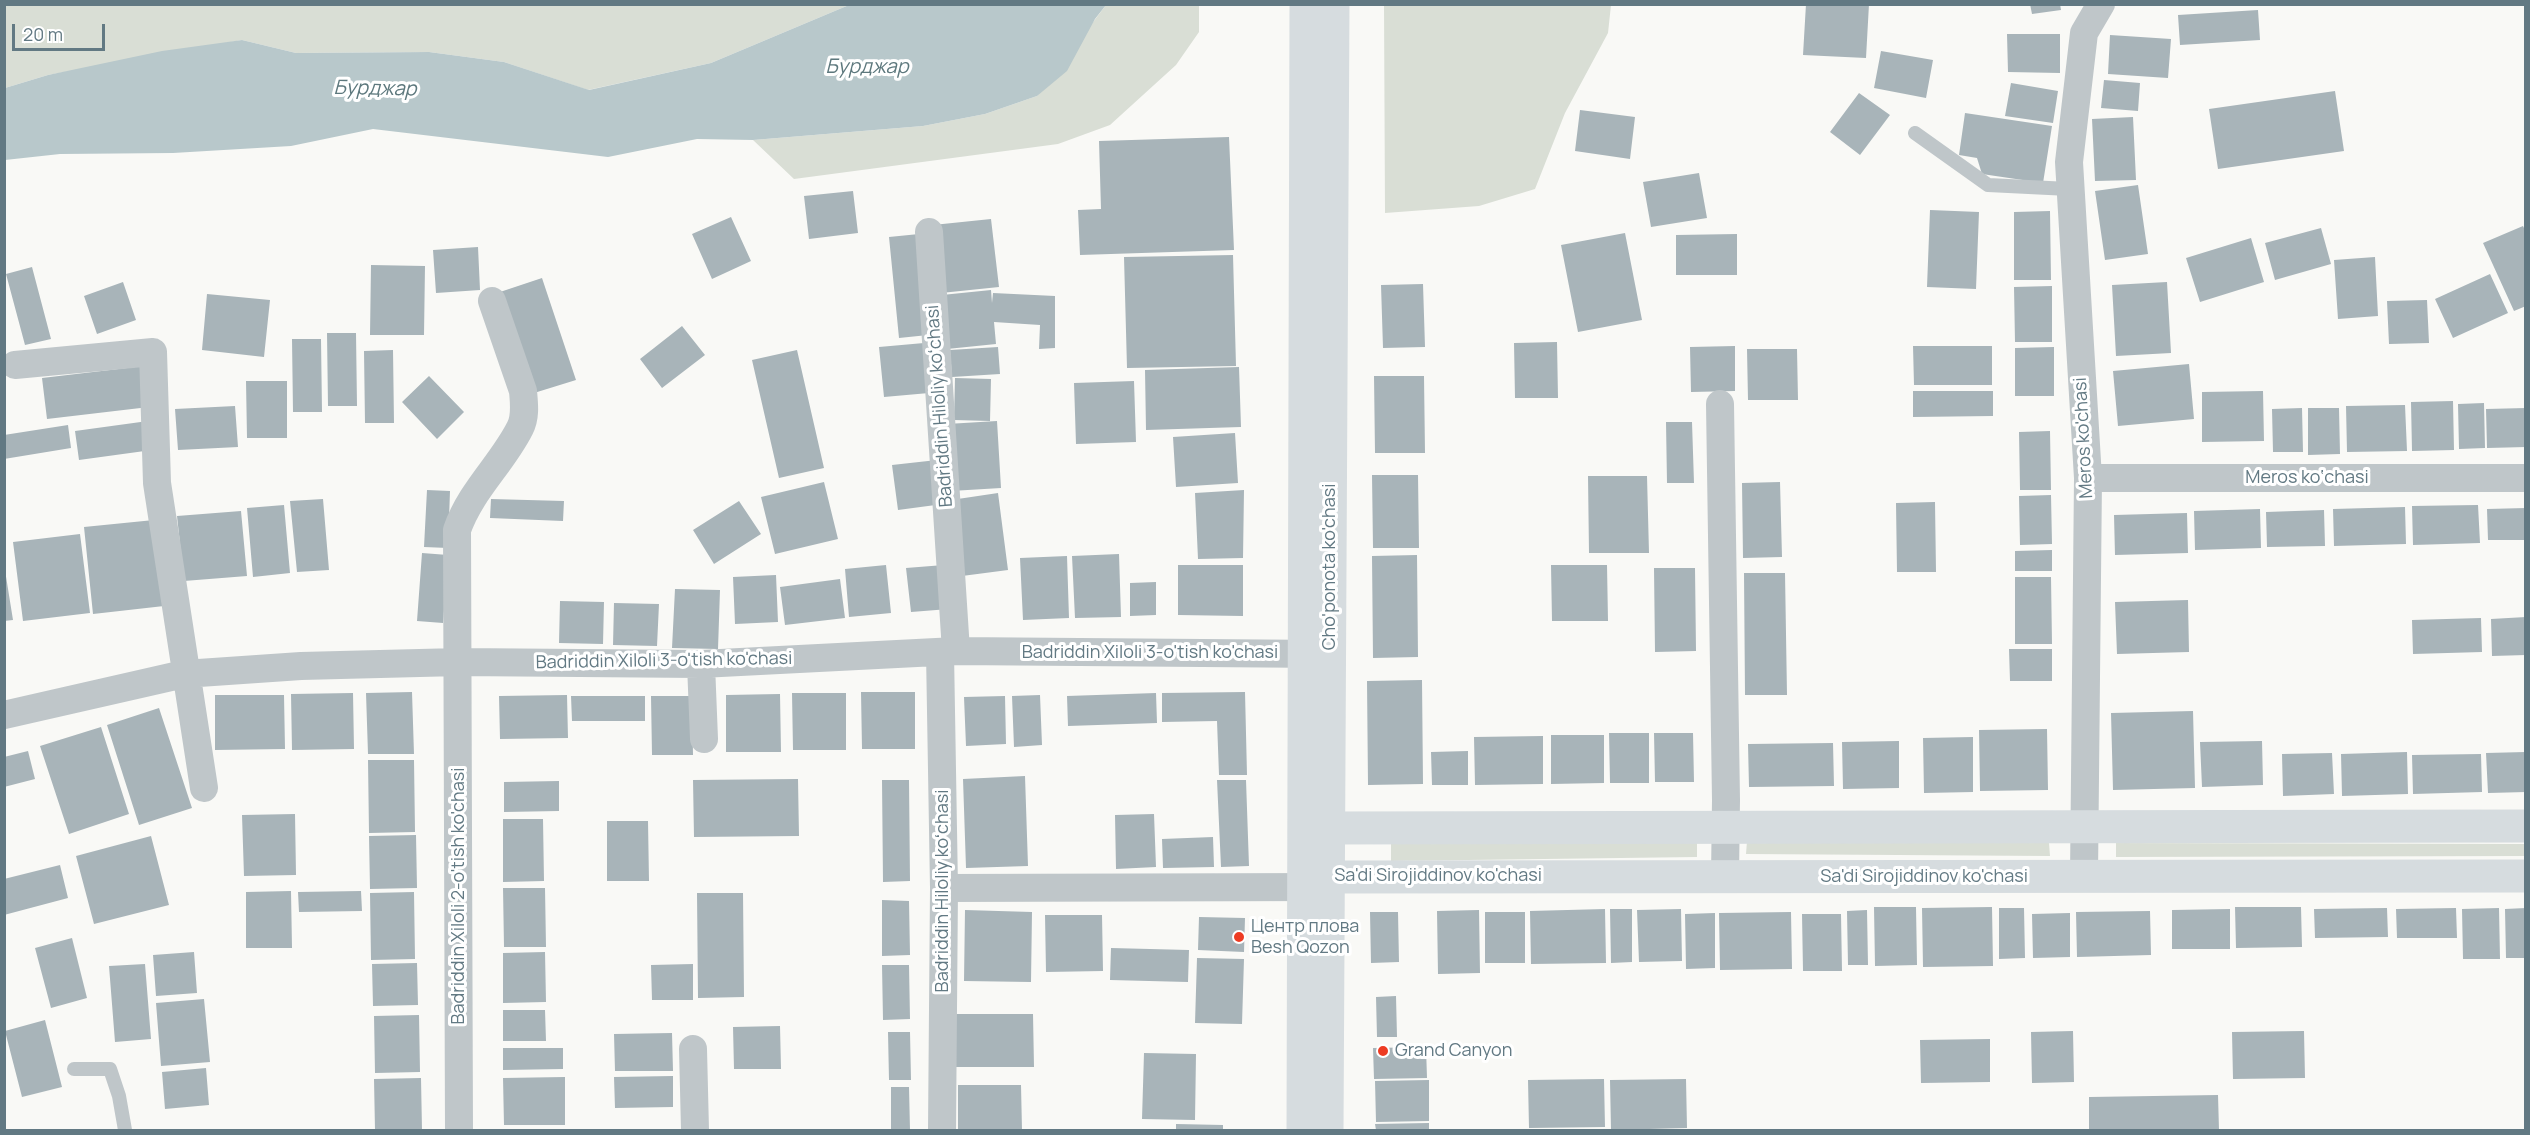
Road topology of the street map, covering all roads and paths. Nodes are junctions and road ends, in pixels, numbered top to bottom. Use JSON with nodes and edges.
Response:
{"nodes":[{"id":1,"x":2101,"y":4,"type":"edge"},
{"id":2,"x":1319,"y":14,"type":"edge"},
{"id":3,"x":1915,"y":133,"type":"dead end"},
{"id":4,"x":2069,"y":189,"type":"junction"},
{"id":5,"x":930,"y":232,"type":"dead end"},
{"id":6,"x":492,"y":301,"type":"dead end"},
{"id":7,"x":15,"y":365,"type":"dead end"},
{"id":8,"x":1720,"y":404,"type":"dead end"},
{"id":9,"x":2088,"y":478,"type":"junction"},
{"id":10,"x":2526,"y":478,"type":"edge"},
{"id":11,"x":948,"y":652,"type":"junction"},
{"id":12,"x":1317,"y":654,"type":"junction"},
{"id":13,"x":459,"y":662,"type":"junction"},
{"id":14,"x":701,"y":664,"type":"junction"},
{"id":15,"x":184,"y":674,"type":"junction"},
{"id":16,"x":4,"y":716,"type":"edge"},
{"id":17,"x":704,"y":739,"type":"dead end"},
{"id":18,"x":204,"y":789,"type":"dead end"},
{"id":19,"x":2526,"y":826,"type":"edge"},
{"id":20,"x":1725,"y":827,"type":"junction"},
{"id":21,"x":2083,"y":827,"type":"junction"},
{"id":22,"x":1329,"y":828,"type":"junction"},
{"id":23,"x":1304,"y":852,"type":"junction"},
{"id":24,"x":2084,"y":876,"type":"junction"},
{"id":25,"x":2526,"y":876,"type":"edge"},
{"id":26,"x":1725,"y":877,"type":"junction"},
{"id":27,"x":1320,"y":884,"type":"junction"},
{"id":28,"x":944,"y":888,"type":"junction"},
{"id":29,"x":693,"y":1049,"type":"dead end"},
{"id":30,"x":74,"y":1069,"type":"dead end"},
{"id":31,"x":125,"y":1131,"type":"edge"},
{"id":32,"x":459,"y":1131,"type":"edge"},
{"id":33,"x":695,"y":1131,"type":"edge"},
{"id":34,"x":942,"y":1131,"type":"edge"},
{"id":35,"x":1303,"y":1131,"type":"edge"},
{"id":36,"x":1327,"y":1131,"type":"edge"}],
"edges":[{"from":1,"to":4,"type":"street","name":"Meros ko'chasi"},
{"from":2,"to":12,"type":"street","name":"Cho'ponota ko'chasi"},
{"from":3,"to":4,"type":"lane"},
{"from":4,"to":9,"type":"street","name":"Meros ko'chasi"},
{"from":5,"to":11,"type":"street","name":"Badriddin Hiloliy koʻchasi"},
{"from":6,"to":13,"type":"street","name":"Badriddin Xiloli 2-o'tish ko'chasi"},
{"from":7,"to":15,"type":"street"},
{"from":8,"to":20,"type":"street"},
{"from":9,"to":10,"type":"street","name":"Meros ko‘chasi"},
{"from":9,"to":21,"type":"street","name":"Meros ko'chasi"},
{"from":11,"to":12,"type":"street","name":"Badriddin Xiloli 3-o'tish ko'chasi"},
{"from":11,"to":14,"type":"street","name":"Badriddin Xiloli 3-o'tish ko'chasi"},
{"from":11,"to":28,"type":"street","name":"Badriddin Hiloliy koʻchasi"},
{"from":12,"to":22,"type":"street","name":"Cho'ponota ko'chasi"},
{"from":12,"to":23,"type":"street","name":"Cho'ponota ko'chasi"},
{"from":13,"to":14,"type":"street","name":"Badriddin Xiloli 3-o'tish ko'chasi"},
{"from":13,"to":15,"type":"street","name":"Badriddin Xiloli 3-o'tish ko'chasi"},
{"from":13,"to":32,"type":"street","name":"Badriddin Xiloli 2-o'tish ko'chasi"},
{"from":14,"to":17,"type":"street"},
{"from":15,"to":16,"type":"street","name":"Badriddin Xiloli 3-o'tish ko'chasi"},
{"from":15,"to":18,"type":"street"},
{"from":19,"to":21,"type":"street"},
{"from":20,"to":21,"type":"street"},
{"from":20,"to":22,"type":"street"},
{"from":20,"to":26,"type":"street"},
{"from":21,"to":24,"type":"street","name":"Meros ko'chasi"},
{"from":22,"to":23,"type":"street"},
{"from":22,"to":27,"type":"street","name":"Cho'ponota ko'chasi"},
{"from":23,"to":27,"type":"street","name":"Cho'ponota ko'chasi"},
{"from":24,"to":25,"type":"street","name":"Sa'di Sirojiddinov ko'chasi"},
{"from":24,"to":26,"type":"street","name":"Sa'di Sirojiddinov ko'chasi"},
{"from":26,"to":27,"type":"street","name":"Sa'di Sirojiddinov ko'chasi"},
{"from":27,"to":28,"type":"street"},
{"from":27,"to":35,"type":"street","name":"Cho'ponota ko'chasi"},
{"from":27,"to":36,"type":"street","name":"Cho'ponota ko'chasi"},
{"from":28,"to":34,"type":"street","name":"Badriddin Hiloliy koʻchasi"},
{"from":29,"to":33,"type":"street"},
{"from":30,"to":31,"type":"lane"}]}
